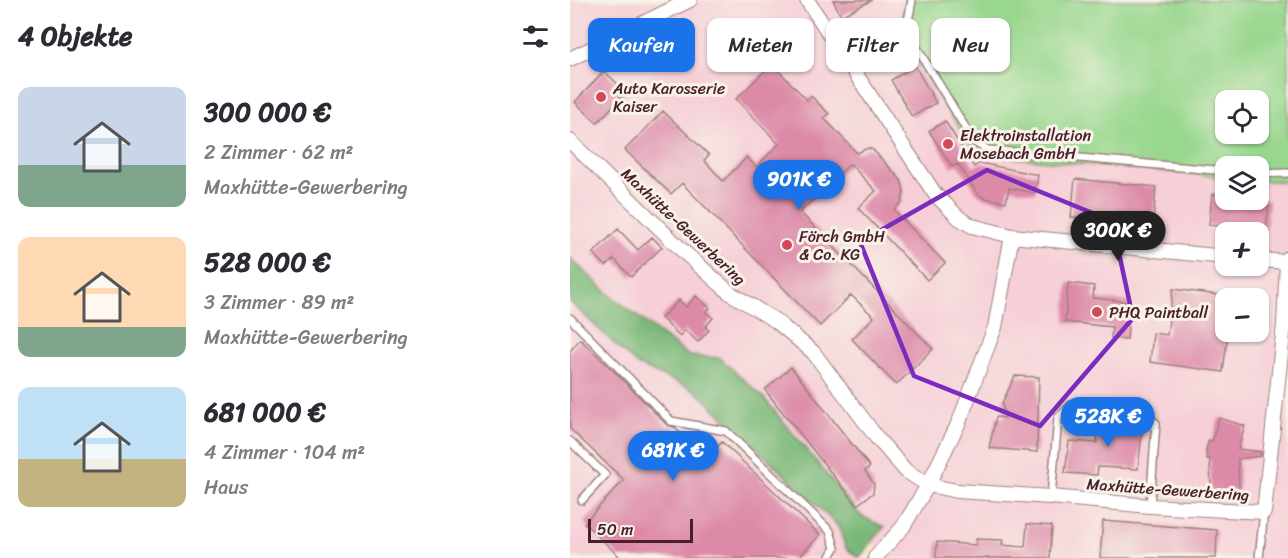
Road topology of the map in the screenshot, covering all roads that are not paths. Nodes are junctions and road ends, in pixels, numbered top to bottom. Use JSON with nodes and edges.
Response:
{"nodes":[{"id":1,"x":690,"y":0,"type":"edge"},
{"id":2,"x":807,"y":0,"type":"edge"},
{"id":3,"x":912,"y":0,"type":"edge"},
{"id":4,"x":570,"y":59,"type":"edge"},
{"id":5,"x":570,"y":141,"type":"edge"},
{"id":6,"x":1215,"y":170,"type":"edge"},
{"id":7,"x":1288,"y":173,"type":"edge"},
{"id":8,"x":1269,"y":174,"type":"edge"},
{"id":9,"x":1012,"y":236,"type":"junction"},
{"id":10,"x":1215,"y":256,"type":"edge"},
{"id":11,"x":1269,"y":260,"type":"edge"},
{"id":12,"x":1288,"y":260,"type":"edge"},
{"id":13,"x":570,"y":318,"type":"edge"},
{"id":14,"x":570,"y":441,"type":"edge"},
{"id":15,"x":928,"y":485,"type":"junction"},
{"id":16,"x":1051,"y":497,"type":"junction"},
{"id":17,"x":582,"y":500,"type":"dead end"},
{"id":18,"x":1150,"y":506,"type":"junction"},
{"id":19,"x":1264,"y":512,"type":"junction"},
{"id":20,"x":829,"y":558,"type":"edge"},
{"id":21,"x":875,"y":558,"type":"edge"},
{"id":22,"x":1259,"y":558,"type":"edge"}],
"edges":[{"from":1,"to":4,"type":"street"},
{"from":2,"to":9,"type":"street"},
{"from":3,"to":6,"type":"lane"},
{"from":5,"to":15,"type":"street","name":"Maxhütte-Gewerbering"},
{"from":7,"to":8,"type":"lane"},
{"from":9,"to":10,"type":"street"},
{"from":9,"to":15,"type":"street"},
{"from":11,"to":12,"type":"street","name":"Maxhütte-Gewerbering"},
{"from":12,"to":19,"type":"street","name":"Maxhütte-Gewerbering"},
{"from":13,"to":20,"type":"lane"},
{"from":14,"to":17,"type":"lane"},
{"from":15,"to":16,"type":"street","name":"Maxhütte-Gewerbering"},
{"from":15,"to":21,"type":"street"},
{"from":16,"to":18,"type":"street","name":"Maxhütte-Gewerbering"},
{"from":16,"to":18,"type":"lane"},
{"from":18,"to":19,"type":"street","name":"Maxhütte-Gewerbering"},
{"from":19,"to":22,"type":"lane"}]}
